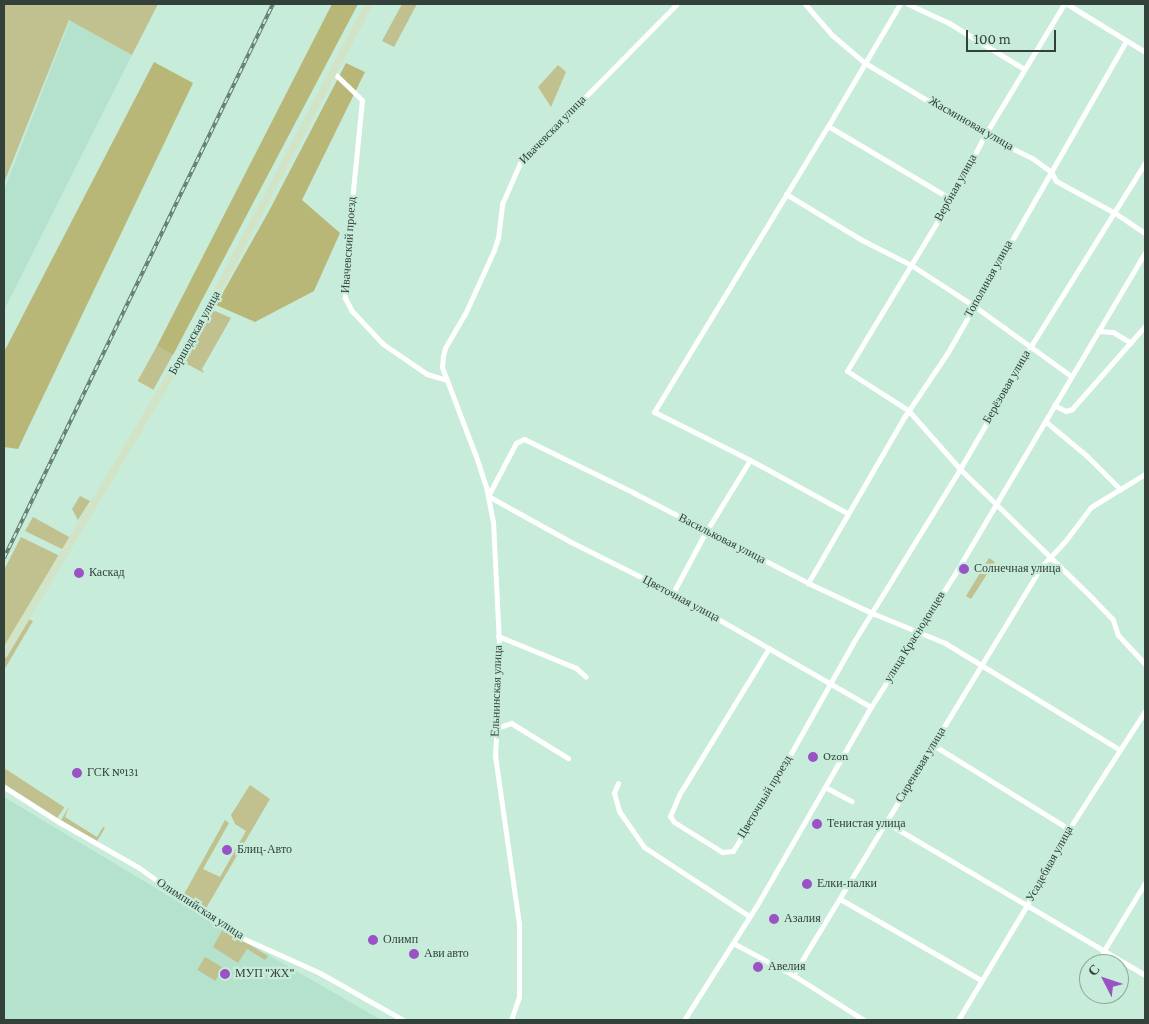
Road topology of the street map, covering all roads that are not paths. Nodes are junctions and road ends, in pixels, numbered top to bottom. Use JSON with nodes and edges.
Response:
{"nodes":[{"id":1,"x":369,"y":4,"type":"edge"},
{"id":2,"x":676,"y":4,"type":"edge"},
{"id":3,"x":805,"y":4,"type":"edge"},
{"id":4,"x":900,"y":4,"type":"edge"},
{"id":5,"x":908,"y":4,"type":"edge"},
{"id":6,"x":1065,"y":4,"type":"edge"},
{"id":7,"x":1126,"y":41,"type":"junction"},
{"id":8,"x":1145,"y":52,"type":"edge"},
{"id":9,"x":865,"y":63,"type":"junction"},
{"id":10,"x":1024,"y":69,"type":"junction"},
{"id":11,"x":333,"y":72,"type":"junction"},
{"id":12,"x":828,"y":126,"type":"junction"},
{"id":13,"x":985,"y":134,"type":"junction"},
{"id":14,"x":1145,"y":163,"type":"edge"},
{"id":15,"x":1051,"y":172,"type":"junction"},
{"id":16,"x":786,"y":194,"type":"junction"},
{"id":17,"x":951,"y":199,"type":"junction"},
{"id":18,"x":1115,"y":213,"type":"junction"},
{"id":19,"x":1145,"y":233,"type":"edge"},
{"id":20,"x":1145,"y":252,"type":"edge"},
{"id":21,"x":911,"y":265,"type":"junction"},
{"id":22,"x":974,"y":306,"type":"junction"},
{"id":23,"x":1145,"y":326,"type":"edge"},
{"id":24,"x":1098,"y":331,"type":"junction"},
{"id":25,"x":1131,"y":343,"type":"junction"},
{"id":26,"x":1031,"y":346,"type":"junction"},
{"id":27,"x":442,"y":367,"type":"joint"},
{"id":28,"x":1071,"y":376,"type":"junction"},
{"id":29,"x":447,"y":380,"type":"junction"},
{"id":30,"x":1054,"y":405,"type":"junction"},
{"id":31,"x":908,"y":410,"type":"junction"},
{"id":32,"x":1045,"y":421,"type":"junction"},
{"id":33,"x":750,"y":460,"type":"junction"},
{"id":34,"x":960,"y":469,"type":"junction"},
{"id":35,"x":1145,"y":474,"type":"edge"},
{"id":36,"x":1120,"y":489,"type":"junction"},
{"id":37,"x":488,"y":496,"type":"junction"},
{"id":38,"x":996,"y":504,"type":"junction"},
{"id":39,"x":847,"y":513,"type":"junction"},
{"id":40,"x":708,"y":532,"type":"junction"},
{"id":41,"x":1049,"y":556,"type":"junction"},
{"id":42,"x":808,"y":583,"type":"junction"},
{"id":43,"x":672,"y":594,"type":"junction"},
{"id":44,"x":872,"y":613,"type":"junction"},
{"id":45,"x":918,"y":631,"type":"junction"},
{"id":46,"x":498,"y":636,"type":"junction"},
{"id":47,"x":769,"y":648,"type":"junction"},
{"id":48,"x":4,"y":654,"type":"edge"},
{"id":49,"x":1145,"y":664,"type":"edge"},
{"id":50,"x":983,"y":665,"type":"junction"},
{"id":51,"x":586,"y":677,"type":"dead end"},
{"id":52,"x":830,"y":683,"type":"junction"},
{"id":53,"x":871,"y":707,"type":"junction"},
{"id":54,"x":1145,"y":711,"type":"edge"},
{"id":55,"x":496,"y":728,"type":"junction"},
{"id":56,"x":932,"y":744,"type":"junction"},
{"id":57,"x":1120,"y":750,"type":"junction"},
{"id":58,"x":568,"y":758,"type":"dead end"},
{"id":59,"x":618,"y":783,"type":"dead end"},
{"id":60,"x":4,"y":787,"type":"edge"},
{"id":61,"x":825,"y":788,"type":"junction"},
{"id":62,"x":851,"y":801,"type":"dead end"},
{"id":63,"x":887,"y":823,"type":"junction"},
{"id":64,"x":1069,"y":829,"type":"junction"},
{"id":65,"x":1145,"y":883,"type":"edge"},
{"id":66,"x":1143,"y":891,"type":"edge"},
{"id":67,"x":840,"y":899,"type":"junction"},
{"id":68,"x":1027,"y":905,"type":"junction"},
{"id":69,"x":749,"y":916,"type":"junction"},
{"id":70,"x":733,"y":943,"type":"junction"},
{"id":71,"x":1104,"y":952,"type":"junction"},
{"id":72,"x":793,"y":975,"type":"junction"},
{"id":73,"x":1145,"y":975,"type":"edge"},
{"id":74,"x":981,"y":980,"type":"junction"},
{"id":75,"x":403,"y":1020,"type":"edge"},
{"id":76,"x":511,"y":1020,"type":"edge"},
{"id":77,"x":684,"y":1020,"type":"edge"},
{"id":78,"x":864,"y":1020,"type":"edge"},
{"id":79,"x":958,"y":1020,"type":"edge"}],
"edges":[{"from":1,"to":11,"type":"street","name":"Боршодская улица"},
{"from":2,"to":27,"type":"street","name":"Ивачевская улица"},
{"from":3,"to":9,"type":"street","name":"Жасминовая улица"},
{"from":4,"to":9,"type":"street"},
{"from":5,"to":10,"type":"street"},
{"from":6,"to":7,"type":"street"},
{"from":6,"to":10,"type":"street","name":"Вербная улица"},
{"from":7,"to":8,"type":"street"},
{"from":7,"to":15,"type":"street","name":"Тополиная улица"},
{"from":9,"to":12,"type":"street"},
{"from":9,"to":13,"type":"street","name":"Жасминовая улица"},
{"from":10,"to":13,"type":"street","name":"Вербная улица"},
{"from":11,"to":29,"type":"street","name":"Ивачевский проезд"},
{"from":11,"to":48,"type":"street","name":"Боршодская улица"},
{"from":12,"to":16,"type":"street"},
{"from":12,"to":17,"type":"street"},
{"from":13,"to":15,"type":"street","name":"Жасминовая улица"},
{"from":13,"to":17,"type":"street","name":"Вербная улица"},
{"from":14,"to":18,"type":"street","name":"Берёзовая улица"},
{"from":15,"to":18,"type":"street","name":"Жасминовая улица"},
{"from":15,"to":22,"type":"street","name":"Тополиная улица"},
{"from":16,"to":21,"type":"street"},
{"from":16,"to":33,"type":"street"},
{"from":17,"to":21,"type":"street","name":"Вербная улица"},
{"from":18,"to":19,"type":"street","name":"Жасминовая улица"},
{"from":18,"to":26,"type":"street","name":"Берёзовая улица"},
{"from":20,"to":24,"type":"street","name":"улица Краснодонцев"},
{"from":21,"to":22,"type":"street"},
{"from":21,"to":31,"type":"street","name":"Вербная улица"},
{"from":22,"to":26,"type":"street"},
{"from":22,"to":31,"type":"street","name":"Тополиная улица"},
{"from":23,"to":25,"type":"street"},
{"from":24,"to":25,"type":"street"},
{"from":24,"to":28,"type":"street","name":"улица Краснодонцев"},
{"from":25,"to":30,"type":"street"},
{"from":26,"to":28,"type":"street"},
{"from":26,"to":34,"type":"street","name":"Берёзовая улица"},
{"from":27,"to":29,"type":"street","name":"Ельнинская улица"},
{"from":28,"to":30,"type":"street","name":"улица Краснодонцев"},
{"from":29,"to":37,"type":"street","name":"Ельнинская улица"},
{"from":30,"to":32,"type":"street","name":"улица Краснодонцев"},
{"from":31,"to":34,"type":"street"},
{"from":31,"to":39,"type":"street","name":"Тополиная улица"},
{"from":32,"to":36,"type":"street"},
{"from":32,"to":38,"type":"street","name":"улица Краснодонцев"},
{"from":33,"to":39,"type":"street"},
{"from":33,"to":40,"type":"street"},
{"from":34,"to":38,"type":"street"},
{"from":34,"to":44,"type":"street","name":"Берёзовая улица"},
{"from":35,"to":36,"type":"street","name":"Сиреневая улица"},
{"from":36,"to":41,"type":"street","name":"Сиреневая улица"},
{"from":37,"to":40,"type":"street","name":"Васильковая улица"},
{"from":37,"to":43,"type":"street","name":"Цветочная улица"},
{"from":37,"to":46,"type":"street","name":"Ельнинская улица"},
{"from":38,"to":41,"type":"street"},
{"from":38,"to":45,"type":"street","name":"улица Краснодонцев"},
{"from":39,"to":42,"type":"street","name":"Тополиная улица"},
{"from":40,"to":42,"type":"street","name":"Васильковая улица"},
{"from":40,"to":43,"type":"street"},
{"from":41,"to":49,"type":"street"},
{"from":41,"to":50,"type":"street","name":"Сиреневая улица"},
{"from":42,"to":44,"type":"street","name":"Васильковая улица"},
{"from":43,"to":47,"type":"street","name":"Цветочная улица"},
{"from":44,"to":45,"type":"street","name":"Васильковая улица"},
{"from":44,"to":52,"type":"street","name":"Цветочный проезд"},
{"from":45,"to":50,"type":"street","name":"Васильковая улица"},
{"from":45,"to":53,"type":"street","name":"улица Краснодонцев"},
{"from":46,"to":51,"type":"street"},
{"from":46,"to":55,"type":"street","name":"Ельнинская улица"},
{"from":47,"to":52,"type":"street","name":"Цветочная улица"},
{"from":47,"to":52,"type":"street","name":"Цветочный проезд"},
{"from":50,"to":56,"type":"street","name":"Сиреневая улица"},
{"from":50,"to":57,"type":"street"},
{"from":52,"to":53,"type":"street","name":"Цветочная улица"},
{"from":53,"to":61,"type":"street","name":"улица Краснодонцев"},
{"from":54,"to":57,"type":"street","name":"Усадебная улица"},
{"from":55,"to":58,"type":"street"},
{"from":55,"to":76,"type":"street","name":"Ельнинская улица"},
{"from":56,"to":63,"type":"street","name":"Сиреневая улица"},
{"from":56,"to":64,"type":"street"},
{"from":57,"to":64,"type":"street","name":"Усадебная улица"},
{"from":59,"to":69,"type":"street"},
{"from":60,"to":75,"type":"street","name":"Олимпийская улица"},
{"from":61,"to":62,"type":"street"},
{"from":61,"to":69,"type":"street","name":"улица Краснодонцев"},
{"from":63,"to":67,"type":"street","name":"Сиреневая улица"},
{"from":63,"to":68,"type":"street"},
{"from":64,"to":68,"type":"street","name":"Усадебная улица"},
{"from":65,"to":66,"type":"street"},
{"from":66,"to":71,"type":"street"},
{"from":67,"to":72,"type":"street","name":"Сиреневая улица"},
{"from":67,"to":74,"type":"street"},
{"from":68,"to":71,"type":"street"},
{"from":68,"to":74,"type":"street","name":"Усадебная улица"},
{"from":69,"to":70,"type":"street","name":"улица Краснодонцев"},
{"from":70,"to":72,"type":"street"},
{"from":70,"to":77,"type":"street","name":"улица Краснодонцев"},
{"from":71,"to":73,"type":"street"},
{"from":72,"to":78,"type":"street"},
{"from":74,"to":79,"type":"street","name":"Усадебная улица"}]}
